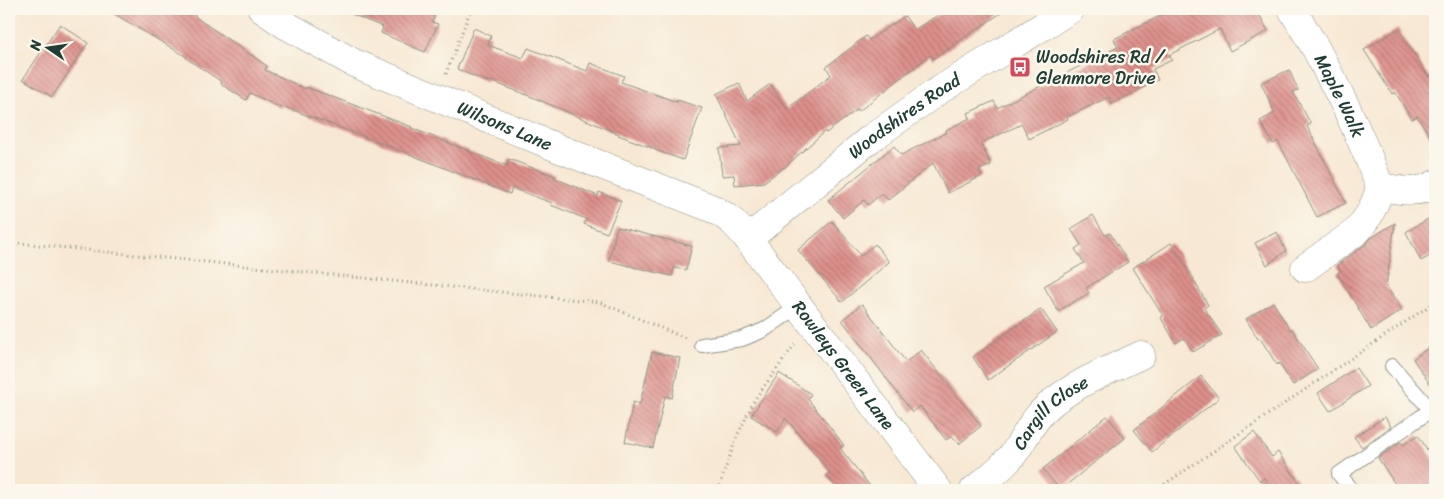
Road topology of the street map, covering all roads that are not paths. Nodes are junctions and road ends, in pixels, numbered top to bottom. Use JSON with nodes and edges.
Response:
{"nodes":[{"id":1,"x":262,"y":9,"type":"edge"},
{"id":2,"x":1071,"y":9,"type":"edge"},
{"id":3,"x":1292,"y":9,"type":"edge"},
{"id":4,"x":1435,"y":184,"type":"edge"},
{"id":5,"x":1380,"y":187,"type":"junction"},
{"id":6,"x":748,"y":239,"type":"junction"},
{"id":7,"x":1305,"y":268,"type":"dead end"},
{"id":8,"x":806,"y":316,"type":"junction"},
{"id":9,"x":702,"y":345,"type":"road end"},
{"id":10,"x":1142,"y":355,"type":"dead end"},
{"id":11,"x":1392,"y":366,"type":"dead end"},
{"id":12,"x":1433,"y":410,"type":"edge"},
{"id":13,"x":938,"y":490,"type":"edge"},
{"id":14,"x":974,"y":490,"type":"edge"},
{"id":15,"x":1352,"y":490,"type":"edge"}],
"edges":[{"from":1,"to":6,"type":"street","name":"Wilsons Lane"},
{"from":2,"to":6,"type":"street","name":"Woodshires Road"},
{"from":3,"to":5,"type":"street","name":"Maple Walk"},
{"from":4,"to":5,"type":"street"},
{"from":5,"to":7,"type":"street"},
{"from":6,"to":8,"type":"street","name":"Rowleys Green Lane"},
{"from":8,"to":9,"type":"lane"},
{"from":8,"to":13,"type":"street","name":"Rowleys Green Lane"},
{"from":10,"to":14,"type":"street","name":"Cargill Close"},
{"from":11,"to":12,"type":"lane"},
{"from":12,"to":15,"type":"lane"}]}
